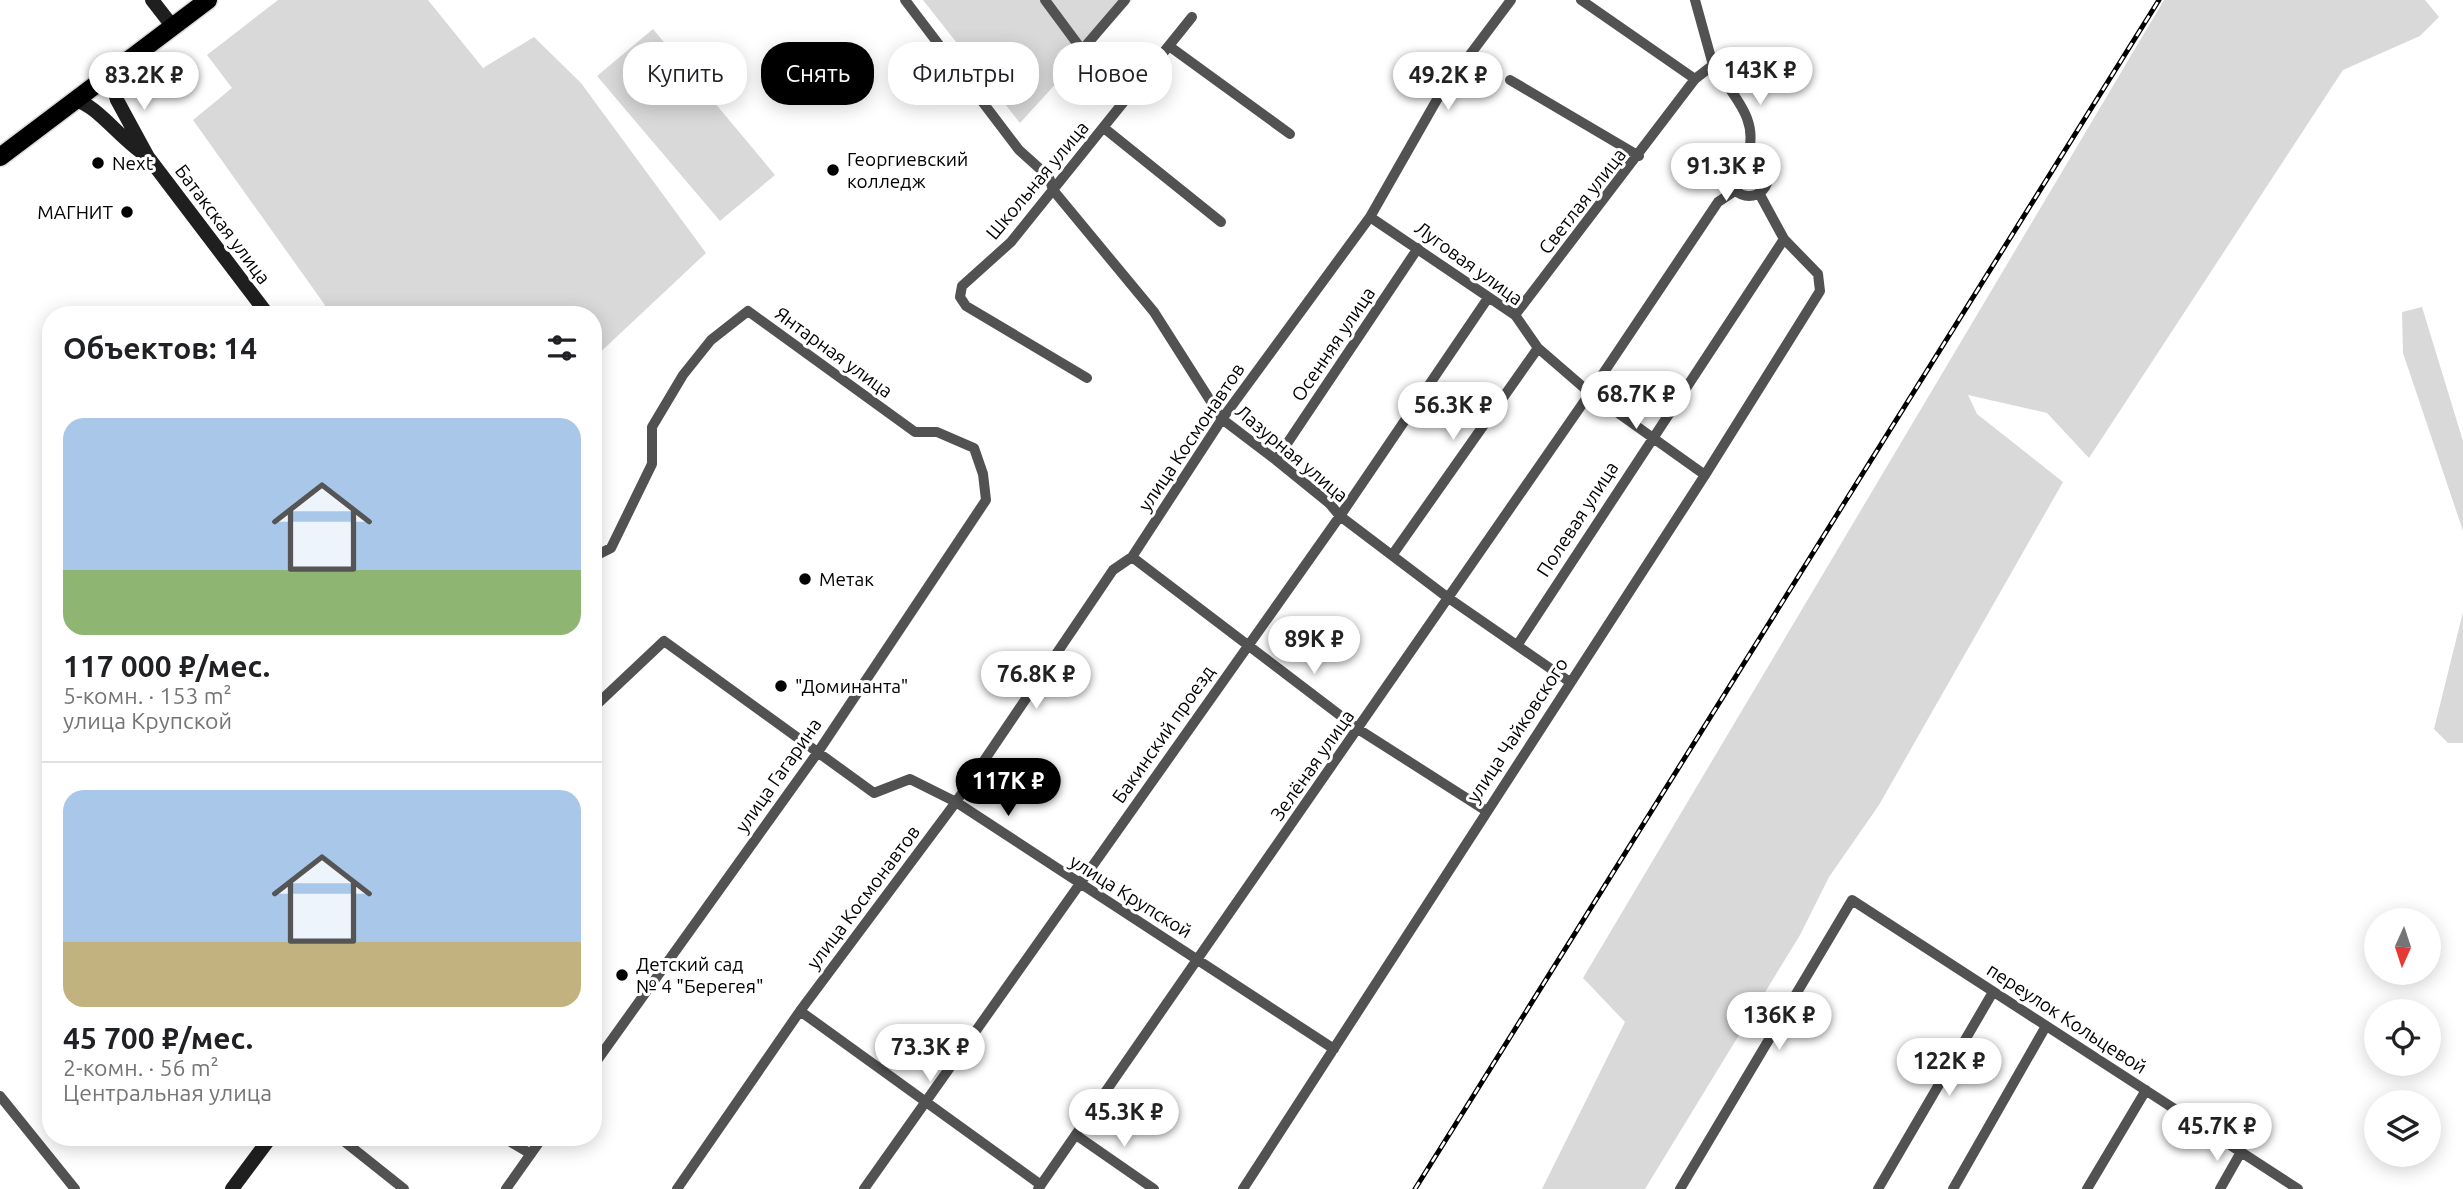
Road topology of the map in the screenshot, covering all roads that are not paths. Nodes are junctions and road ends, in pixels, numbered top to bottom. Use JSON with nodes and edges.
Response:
{"nodes":[{"id":1,"x":152,"y":0,"type":"edge"},
{"id":2,"x":208,"y":0,"type":"edge"},
{"id":3,"x":905,"y":0,"type":"edge"},
{"id":4,"x":1045,"y":0,"type":"edge"},
{"id":5,"x":1125,"y":0,"type":"edge"},
{"id":6,"x":1511,"y":0,"type":"edge"},
{"id":7,"x":1581,"y":0,"type":"edge"},
{"id":8,"x":1695,"y":0,"type":"edge"},
{"id":9,"x":1192,"y":17,"type":"dead end"},
{"id":10,"x":173,"y":27,"type":"junction"},
{"id":11,"x":1172,"y":42,"type":"edge"},
{"id":12,"x":1172,"y":48,"type":"edge"},
{"id":13,"x":1713,"y":65,"type":"junction"},
{"id":14,"x":115,"y":71,"type":"junction"},
{"id":15,"x":1695,"y":79,"type":"junction"},
{"id":16,"x":1510,"y":80,"type":"dead end"},
{"id":17,"x":75,"y":100,"type":"junction"},
{"id":18,"x":1122,"y":105,"type":"edge"},
{"id":19,"x":1104,"y":128,"type":"junction"},
{"id":20,"x":1290,"y":134,"type":"dead end"},
{"id":21,"x":1639,"y":156,"type":"junction"},
{"id":22,"x":0,"y":157,"type":"edge"},
{"id":23,"x":148,"y":157,"type":"junction"},
{"id":24,"x":1746,"y":159,"type":"junction"},
{"id":25,"x":1053,"y":190,"type":"junction"},
{"id":26,"x":1736,"y":190,"type":"junction"},
{"id":27,"x":1759,"y":194,"type":"junction"},
{"id":28,"x":1370,"y":217,"type":"junction"},
{"id":29,"x":1221,"y":222,"type":"dead end"},
{"id":30,"x":1784,"y":239,"type":"junction"},
{"id":31,"x":1418,"y":248,"type":"junction"},
{"id":32,"x":1488,"y":298,"type":"junction"},
{"id":33,"x":261,"y":306,"type":"edge"},
{"id":34,"x":1515,"y":315,"type":"junction"},
{"id":35,"x":1538,"y":348,"type":"junction"},
{"id":36,"x":1087,"y":378,"type":"dead end"},
{"id":37,"x":1590,"y":393,"type":"junction"},
{"id":38,"x":1222,"y":419,"type":"junction"},
{"id":39,"x":1651,"y":437,"type":"junction"},
{"id":40,"x":1276,"y":460,"type":"junction"},
{"id":41,"x":1705,"y":475,"type":"junction"},
{"id":42,"x":986,"y":500,"type":"joint"},
{"id":43,"x":1339,"y":516,"type":"junction"},
{"id":44,"x":602,"y":552,"type":"edge"},
{"id":45,"x":1393,"y":554,"type":"junction"},
{"id":46,"x":1132,"y":558,"type":"junction"},
{"id":47,"x":1447,"y":597,"type":"junction"},
{"id":48,"x":1518,"y":644,"type":"junction"},
{"id":49,"x":1248,"y":645,"type":"junction"},
{"id":50,"x":1570,"y":682,"type":"junction"},
{"id":51,"x":602,"y":700,"type":"edge"},
{"id":52,"x":1357,"y":729,"type":"junction"},
{"id":53,"x":818,"y":752,"type":"junction"},
{"id":54,"x":956,"y":802,"type":"junction"},
{"id":55,"x":1485,"y":810,"type":"junction"},
{"id":56,"x":1079,"y":884,"type":"junction"},
{"id":57,"x":1199,"y":959,"type":"junction"},
{"id":58,"x":1993,"y":992,"type":"junction"},
{"id":59,"x":800,"y":1011,"type":"junction"},
{"id":60,"x":2046,"y":1026,"type":"junction"},
{"id":61,"x":1334,"y":1049,"type":"junction"},
{"id":62,"x":602,"y":1053,"type":"edge"},
{"id":63,"x":2146,"y":1090,"type":"junction"},
{"id":64,"x":0,"y":1096,"type":"edge"},
{"id":65,"x":927,"y":1102,"type":"junction"},
{"id":66,"x":1076,"y":1135,"type":"junction"},
{"id":67,"x":264,"y":1146,"type":"edge"},
{"id":68,"x":350,"y":1146,"type":"edge"},
{"id":69,"x":518,"y":1146,"type":"edge"},
{"id":70,"x":536,"y":1146,"type":"edge"},
{"id":71,"x":2241,"y":1152,"type":"junction"},
{"id":72,"x":531,"y":1154,"type":"junction"},
{"id":73,"x":1039,"y":1187,"type":"edge"},
{"id":74,"x":75,"y":1189,"type":"edge"},
{"id":75,"x":232,"y":1189,"type":"edge"},
{"id":76,"x":404,"y":1189,"type":"edge"},
{"id":77,"x":506,"y":1189,"type":"edge"},
{"id":78,"x":677,"y":1189,"type":"edge"},
{"id":79,"x":864,"y":1189,"type":"edge"},
{"id":80,"x":1154,"y":1189,"type":"edge"},
{"id":81,"x":1243,"y":1189,"type":"edge"},
{"id":82,"x":1681,"y":1189,"type":"edge"},
{"id":83,"x":1878,"y":1189,"type":"edge"},
{"id":84,"x":1953,"y":1189,"type":"edge"},
{"id":85,"x":2087,"y":1189,"type":"edge"},
{"id":86,"x":2220,"y":1189,"type":"edge"},
{"id":87,"x":2298,"y":1189,"type":"edge"}],
"edges":[{"from":1,"to":10,"type":"main road"},
{"from":2,"to":10,"type":"main road"},
{"from":3,"to":25,"type":"street","name":"Лазурная улица"},
{"from":4,"to":5,"type":"street"},
{"from":6,"to":28,"type":"street","name":"улица Космонавтов"},
{"from":7,"to":15,"type":"street"},
{"from":8,"to":13,"type":"street"},
{"from":9,"to":11,"type":"street","name":"Школьная улица"},
{"from":10,"to":14,"type":"main road"},
{"from":12,"to":20,"type":"street"},
{"from":13,"to":15,"type":"street","name":"Светлая улица"},
{"from":13,"to":24,"type":"street"},
{"from":14,"to":17,"type":"main road"},
{"from":14,"to":23,"type":"main road","name":"Батакская улица"},
{"from":15,"to":21,"type":"street","name":"Светлая улица"},
{"from":16,"to":21,"type":"street"},
{"from":17,"to":22,"type":"main road"},
{"from":17,"to":23,"type":"main road","name":"Батакская улица"},
{"from":18,"to":19,"type":"street","name":"Школьная улица"},
{"from":19,"to":25,"type":"street","name":"Школьная улица"},
{"from":19,"to":29,"type":"street"},
{"from":21,"to":34,"type":"street","name":"Светлая улица"},
{"from":23,"to":33,"type":"main road","name":"Батакская улица"},
{"from":24,"to":26,"type":"street"},
{"from":24,"to":27,"type":"street"},
{"from":25,"to":36,"type":"street","name":"Школьная улица"},
{"from":25,"to":38,"type":"street","name":"Лазурная улица"},
{"from":26,"to":27,"type":"street"},
{"from":26,"to":37,"type":"street","name":"Зелёная улица"},
{"from":27,"to":30,"type":"street"},
{"from":28,"to":31,"type":"street","name":"Луговая улица"},
{"from":28,"to":38,"type":"street","name":"улица Космонавтов"},
{"from":30,"to":39,"type":"street","name":"Полевая улица"},
{"from":30,"to":41,"type":"street","name":"улица Чайковского"},
{"from":31,"to":32,"type":"street","name":"Луговая улица"},
{"from":31,"to":40,"type":"street","name":"Осенняя улица"},
{"from":32,"to":34,"type":"street","name":"Луговая улица"},
{"from":32,"to":43,"type":"street","name":"Бакинский проезд"},
{"from":34,"to":35,"type":"street","name":"Луговая улица"},
{"from":35,"to":37,"type":"street","name":"Луговая улица"},
{"from":35,"to":45,"type":"street"},
{"from":37,"to":39,"type":"street","name":"Луговая улица"},
{"from":37,"to":47,"type":"street","name":"Зелёная улица"},
{"from":38,"to":40,"type":"street","name":"Лазурная улица"},
{"from":38,"to":46,"type":"street","name":"улица Космонавтов"},
{"from":39,"to":41,"type":"street","name":"Луговая улица"},
{"from":39,"to":48,"type":"street","name":"Полевая улица"},
{"from":40,"to":43,"type":"street","name":"Лазурная улица"},
{"from":41,"to":50,"type":"street","name":"улица Чайковского"},
{"from":42,"to":44,"type":"street","name":"Янтарная улица"},
{"from":42,"to":53,"type":"street","name":"улица Гагарина"},
{"from":43,"to":45,"type":"street","name":"Лазурная улица"},
{"from":43,"to":49,"type":"street","name":"Бакинский проезд"},
{"from":45,"to":47,"type":"street","name":"Лазурная улица"},
{"from":46,"to":49,"type":"street"},
{"from":46,"to":54,"type":"street","name":"улица Космонавтов"},
{"from":47,"to":48,"type":"street","name":"Лазурная улица"},
{"from":47,"to":52,"type":"street","name":"Зелёная улица"},
{"from":48,"to":50,"type":"street","name":"Лазурная улица"},
{"from":49,"to":52,"type":"street"},
{"from":49,"to":56,"type":"street","name":"Бакинский проезд"},
{"from":50,"to":55,"type":"street","name":"улица Чайковского"},
{"from":51,"to":53,"type":"street","name":"улица Крупской"},
{"from":52,"to":55,"type":"street"},
{"from":52,"to":57,"type":"street","name":"Зелёная улица"},
{"from":53,"to":54,"type":"street","name":"улица Крупской"},
{"from":53,"to":62,"type":"street","name":"улица Гагарина"},
{"from":54,"to":56,"type":"street","name":"улица Крупской"},
{"from":54,"to":59,"type":"street","name":"улица Космонавтов"},
{"from":55,"to":61,"type":"street","name":"улица Чайковского"},
{"from":56,"to":57,"type":"street","name":"улица Крупской"},
{"from":56,"to":65,"type":"street","name":"Бакинский проезд"},
{"from":57,"to":61,"type":"street","name":"улица Крупской"},
{"from":57,"to":66,"type":"street","name":"Зелёная улица"},
{"from":58,"to":60,"type":"street","name":"переулок Кольцевой"},
{"from":58,"to":82,"type":"street","name":"переулок Кольцевой"},
{"from":58,"to":83,"type":"street"},
{"from":59,"to":65,"type":"street"},
{"from":59,"to":78,"type":"street","name":"улица Космонавтов"},
{"from":60,"to":63,"type":"street","name":"переулок Кольцевой"},
{"from":60,"to":84,"type":"street"},
{"from":61,"to":81,"type":"street","name":"улица Чайковского"},
{"from":63,"to":71,"type":"street","name":"переулок Кольцевой"},
{"from":63,"to":85,"type":"street"},
{"from":64,"to":74,"type":"street"},
{"from":65,"to":73,"type":"street"},
{"from":65,"to":79,"type":"street","name":"Бакинский проезд"},
{"from":66,"to":73,"type":"street","name":"Зелёная улица"},
{"from":66,"to":80,"type":"street"},
{"from":67,"to":75,"type":"main road"},
{"from":68,"to":76,"type":"street"},
{"from":69,"to":72,"type":"street"},
{"from":70,"to":72,"type":"street"},
{"from":71,"to":86,"type":"street"},
{"from":71,"to":87,"type":"street","name":"переулок Кольцевой"},
{"from":72,"to":77,"type":"street"}]}
